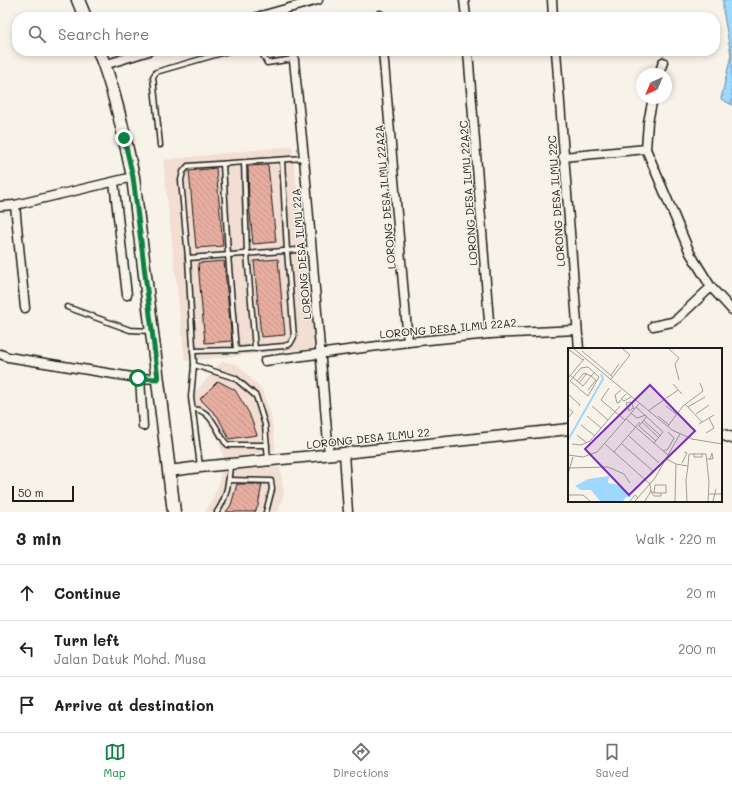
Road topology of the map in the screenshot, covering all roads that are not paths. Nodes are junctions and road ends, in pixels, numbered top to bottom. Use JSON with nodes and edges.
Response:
{"nodes":[{"id":1,"x":78,"y":0,"type":"edge"},
{"id":2,"x":318,"y":0,"type":"edge"},
{"id":3,"x":464,"y":0,"type":"edge"},
{"id":4,"x":552,"y":0,"type":"edge"},
{"id":5,"x":287,"y":8,"type":"junction"},
{"id":6,"x":83,"y":12,"type":"edge"},
{"id":7,"x":274,"y":12,"type":"edge"},
{"id":8,"x":287,"y":12,"type":"edge"},
{"id":9,"x":465,"y":12,"type":"edge"},
{"id":10,"x":553,"y":12,"type":"edge"},
{"id":11,"x":101,"y":56,"type":"edge"},
{"id":12,"x":133,"y":56,"type":"edge"},
{"id":13,"x":212,"y":56,"type":"edge"},
{"id":14,"x":263,"y":56,"type":"edge"},
{"id":15,"x":289,"y":56,"type":"edge"},
{"id":16,"x":293,"y":56,"type":"edge"},
{"id":17,"x":383,"y":56,"type":"edge"},
{"id":18,"x":468,"y":56,"type":"edge"},
{"id":19,"x":556,"y":56,"type":"edge"},
{"id":20,"x":663,"y":62,"type":"dead end"},
{"id":21,"x":104,"y":65,"type":"junction"},
{"id":22,"x":661,"y":68,"type":"edge"},
{"id":23,"x":652,"y":104,"type":"edge"},
{"id":24,"x":160,"y":145,"type":"dead end"},
{"id":25,"x":646,"y":149,"type":"junction"},
{"id":26,"x":564,"y":157,"type":"junction"},
{"id":27,"x":304,"y":158,"type":"junction"},
{"id":28,"x":282,"y":160,"type":"junction"},
{"id":29,"x":244,"y":163,"type":"junction"},
{"id":30,"x":223,"y":164,"type":"junction"},
{"id":31,"x":133,"y":177,"type":"junction"},
{"id":32,"x":114,"y":182,"type":"junction"},
{"id":33,"x":15,"y":205,"type":"junction"},
{"id":34,"x":0,"y":206,"type":"edge"},
{"id":35,"x":311,"y":249,"type":"junction"},
{"id":36,"x":287,"y":251,"type":"junction"},
{"id":37,"x":247,"y":254,"type":"junction"},
{"id":38,"x":228,"y":255,"type":"junction"},
{"id":39,"x":188,"y":258,"type":"junction"},
{"id":40,"x":711,"y":287,"type":"junction"},
{"id":41,"x":127,"y":295,"type":"dead end"},
{"id":42,"x":67,"y":307,"type":"dead end"},
{"id":43,"x":25,"y":308,"type":"dead end"},
{"id":44,"x":732,"y":310,"type":"edge"},
{"id":45,"x":653,"y":326,"type":"dead end"},
{"id":46,"x":577,"y":330,"type":"junction"},
{"id":47,"x":152,"y":331,"type":"junction"},
{"id":48,"x":490,"y":334,"type":"junction"},
{"id":49,"x":408,"y":342,"type":"junction"},
{"id":50,"x":579,"y":348,"type":"edge"},
{"id":51,"x":255,"y":349,"type":"junction"},
{"id":52,"x":236,"y":350,"type":"junction"},
{"id":53,"x":193,"y":351,"type":"junction"},
{"id":54,"x":321,"y":353,"type":"junction"},
{"id":55,"x":0,"y":354,"type":"edge"},
{"id":56,"x":266,"y":361,"type":"dead end"},
{"id":57,"x":194,"y":365,"type":"junction"},
{"id":58,"x":140,"y":378,"type":"junction"},
{"id":59,"x":158,"y":379,"type":"junction"},
{"id":60,"x":193,"y":409,"type":"junction"},
{"id":61,"x":143,"y":426,"type":"dead end"},
{"id":62,"x":568,"y":429,"type":"edge"},
{"id":63,"x":722,"y":434,"type":"edge"},
{"id":64,"x":732,"y":438,"type":"edge"},
{"id":65,"x":267,"y":445,"type":"junction"},
{"id":66,"x":344,"y":453,"type":"junction"},
{"id":67,"x":329,"y":455,"type":"junction"},
{"id":68,"x":268,"y":460,"type":"junction"},
{"id":69,"x":230,"y":464,"type":"junction"},
{"id":70,"x":200,"y":467,"type":"junction"},
{"id":71,"x":169,"y":471,"type":"junction"},
{"id":72,"x":229,"y":480,"type":"junction"},
{"id":73,"x":174,"y":512,"type":"edge"},
{"id":74,"x":216,"y":512,"type":"edge"},
{"id":75,"x":266,"y":512,"type":"edge"},
{"id":76,"x":348,"y":512,"type":"edge"}],
"edges":[{"from":1,"to":6,"type":"main road"},
{"from":2,"to":5,"type":"street"},
{"from":3,"to":9,"type":"street"},
{"from":4,"to":10,"type":"street"},
{"from":5,"to":7,"type":"street"},
{"from":5,"to":8,"type":"street"},
{"from":11,"to":21,"type":"main road"},
{"from":12,"to":21,"type":"street"},
{"from":13,"to":24,"type":"lane"},
{"from":14,"to":15,"type":"lane"},
{"from":16,"to":27,"type":"street","name":"LORONG DESA ILMU 22A"},
{"from":17,"to":49,"type":"street","name":"LORONG DESA ILMU 22A2A"},
{"from":18,"to":48,"type":"street","name":"LORONG DESA ILMU 22A2C"},
{"from":19,"to":26,"type":"street","name":"LORONG DESA ILMU 22C"},
{"from":20,"to":22,"type":"street"},
{"from":21,"to":31,"type":"main road"},
{"from":23,"to":25,"type":"street"},
{"from":25,"to":26,"type":"street"},
{"from":25,"to":40,"type":"street"},
{"from":26,"to":46,"type":"street","name":"LORONG DESA ILMU 22C"},
{"from":27,"to":28,"type":"lane"},
{"from":27,"to":35,"type":"street","name":"LORONG DESA ILMU 22A"},
{"from":28,"to":29,"type":"lane"},
{"from":28,"to":36,"type":"lane"},
{"from":29,"to":30,"type":"lane"},
{"from":29,"to":37,"type":"lane"},
{"from":30,"to":38,"type":"lane"},
{"from":30,"to":39,"type":"lane"},
{"from":31,"to":32,"type":"street"},
{"from":31,"to":47,"type":"main road"},
{"from":32,"to":33,"type":"street"},
{"from":32,"to":41,"type":"street"},
{"from":33,"to":34,"type":"street"},
{"from":33,"to":43,"type":"street"},
{"from":35,"to":36,"type":"lane"},
{"from":35,"to":54,"type":"street","name":"LORONG DESA ILMU 22A"},
{"from":36,"to":37,"type":"lane"},
{"from":36,"to":51,"type":"lane"},
{"from":37,"to":38,"type":"lane"},
{"from":37,"to":51,"type":"lane"},
{"from":38,"to":39,"type":"lane"},
{"from":38,"to":52,"type":"lane"},
{"from":39,"to":53,"type":"lane"},
{"from":40,"to":44,"type":"street"},
{"from":40,"to":45,"type":"street"},
{"from":42,"to":47,"type":"lane"},
{"from":46,"to":48,"type":"street","name":"LORONG DESA ILMU 22A2"},
{"from":46,"to":50,"type":"street","name":"LORONG DESA ILMU 22C"},
{"from":47,"to":59,"type":"main road"},
{"from":48,"to":49,"type":"street","name":"LORONG DESA ILMU 22A2"},
{"from":49,"to":54,"type":"street","name":"LORONG DESA ILMU 22A2"},
{"from":51,"to":52,"type":"lane"},
{"from":52,"to":53,"type":"lane"},
{"from":53,"to":57,"type":"lane"},
{"from":54,"to":56,"type":"street","name":"LORONG DESA ILMU 22A2"},
{"from":54,"to":67,"type":"street","name":"LORONG DESA ILMU 22A"},
{"from":55,"to":58,"type":"street"},
{"from":57,"to":60,"type":"lane"},
{"from":57,"to":65,"type":"lane"},
{"from":58,"to":59,"type":"street"},
{"from":58,"to":61,"type":"street"},
{"from":59,"to":71,"type":"main road"},
{"from":60,"to":65,"type":"lane"},
{"from":60,"to":70,"type":"lane"},
{"from":62,"to":66,"type":"street","name":"LORONG DESA ILMU 22"},
{"from":63,"to":64,"type":"street"},
{"from":65,"to":68,"type":"lane"},
{"from":66,"to":67,"type":"street","name":"LORONG DESA ILMU 22"},
{"from":66,"to":76,"type":"street"},
{"from":67,"to":68,"type":"street","name":"LORONG DESA ILMU 22"},
{"from":68,"to":69,"type":"street","name":"LORONG DESA ILMU 22"},
{"from":69,"to":70,"type":"street","name":"LORONG DESA ILMU 22"},
{"from":69,"to":72,"type":"lane"},
{"from":70,"to":71,"type":"street","name":"LORONG DESA ILMU 22"},
{"from":71,"to":73,"type":"main road"},
{"from":72,"to":74,"type":"lane"},
{"from":72,"to":75,"type":"lane"}]}
